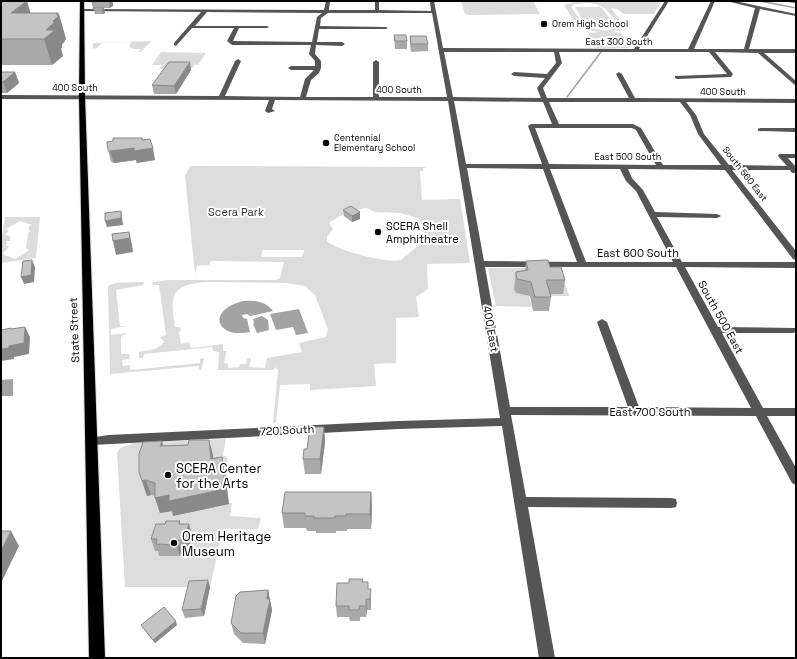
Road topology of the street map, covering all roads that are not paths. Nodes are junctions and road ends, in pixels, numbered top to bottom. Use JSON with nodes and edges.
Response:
{"nodes":[{"id":1,"x":82,"y":1,"type":"edge"},
{"id":2,"x":328,"y":1,"type":"edge"},
{"id":3,"x":377,"y":1,"type":"edge"},
{"id":4,"x":432,"y":1,"type":"edge"},
{"id":5,"x":667,"y":1,"type":"edge"},
{"id":6,"x":713,"y":1,"type":"edge"},
{"id":7,"x":728,"y":1,"type":"edge"},
{"id":8,"x":790,"y":1,"type":"edge"},
{"id":9,"x":796,"y":2,"type":"edge"},
{"id":10,"x":758,"y":7,"type":"junction"},
{"id":11,"x":203,"y":9,"type":"junction"},
{"id":12,"x":82,"y":10,"type":"junction"},
{"id":13,"x":326,"y":12,"type":"junction"},
{"id":14,"x":377,"y":12,"type":"junction"},
{"id":15,"x":434,"y":12,"type":"junction"},
{"id":16,"x":796,"y":15,"type":"edge"},
{"id":17,"x":192,"y":27,"type":"junction"},
{"id":18,"x":237,"y":27,"type":"junction"},
{"id":19,"x":268,"y":27,"type":"dead end"},
{"id":20,"x":317,"y":27,"type":"junction"},
{"id":21,"x":386,"y":28,"type":"dead end"},
{"id":22,"x":176,"y":44,"type":"dead end"},
{"id":23,"x":314,"y":44,"type":"junction"},
{"id":24,"x":342,"y":44,"type":"dead end"},
{"id":25,"x":442,"y":50,"type":"junction"},
{"id":26,"x":556,"y":50,"type":"junction"},
{"id":27,"x":636,"y":51,"type":"junction"},
{"id":28,"x":690,"y":51,"type":"junction"},
{"id":29,"x":711,"y":51,"type":"junction"},
{"id":30,"x":746,"y":51,"type":"junction"},
{"id":31,"x":759,"y":51,"type":"junction"},
{"id":32,"x":796,"y":51,"type":"edge"},
{"id":33,"x":238,"y":61,"type":"dead end"},
{"id":34,"x":376,"y":62,"type":"dead end"},
{"id":35,"x":291,"y":68,"type":"dead end"},
{"id":36,"x":318,"y":68,"type":"junction"},
{"id":37,"x":514,"y":74,"type":"dead end"},
{"id":38,"x":619,"y":74,"type":"dead end"},
{"id":39,"x":548,"y":76,"type":"junction"},
{"id":40,"x":677,"y":77,"type":"dead end"},
{"id":41,"x":796,"y":84,"type":"edge"},
{"id":42,"x":1,"y":96,"type":"edge"},
{"id":43,"x":82,"y":97,"type":"junction"},
{"id":44,"x":221,"y":98,"type":"junction"},
{"id":45,"x":273,"y":98,"type":"junction"},
{"id":46,"x":303,"y":98,"type":"junction"},
{"id":47,"x":376,"y":99,"type":"junction"},
{"id":48,"x":450,"y":99,"type":"junction"},
{"id":49,"x":546,"y":100,"type":"junction"},
{"id":50,"x":634,"y":100,"type":"junction"},
{"id":51,"x":682,"y":101,"type":"junction"},
{"id":52,"x":796,"y":101,"type":"edge"},
{"id":53,"x":272,"y":111,"type":"dead end"},
{"id":54,"x":556,"y":125,"type":"junction"},
{"id":55,"x":760,"y":130,"type":"dead end"},
{"id":56,"x":796,"y":130,"type":"edge"},
{"id":57,"x":796,"y":156,"type":"edge"},
{"id":58,"x":462,"y":166,"type":"junction"},
{"id":59,"x":546,"y":167,"type":"junction"},
{"id":60,"x":623,"y":167,"type":"junction"},
{"id":61,"x":661,"y":167,"type":"junction"},
{"id":62,"x":727,"y":168,"type":"junction"},
{"id":63,"x":794,"y":170,"type":"edge"},
{"id":64,"x":652,"y":214,"type":"junction"},
{"id":65,"x":717,"y":216,"type":"dead end"},
{"id":66,"x":796,"y":257,"type":"edge"},
{"id":67,"x":480,"y":264,"type":"junction"},
{"id":68,"x":582,"y":264,"type":"junction"},
{"id":69,"x":679,"y":265,"type":"junction"},
{"id":70,"x":796,"y":265,"type":"edge"},
{"id":71,"x":602,"y":322,"type":"dead end"},
{"id":72,"x":715,"y":330,"type":"junction"},
{"id":73,"x":793,"y":330,"type":"dead end"},
{"id":74,"x":636,"y":412,"type":"junction"},
{"id":75,"x":759,"y":412,"type":"junction"},
{"id":76,"x":796,"y":412,"type":"edge"},
{"id":77,"x":506,"y":417,"type":"junction"},
{"id":78,"x":92,"y":441,"type":"junction"},
{"id":79,"x":796,"y":480,"type":"edge"},
{"id":80,"x":520,"y":502,"type":"junction"},
{"id":81,"x":671,"y":503,"type":"dead end"},
{"id":82,"x":97,"y":658,"type":"edge"},
{"id":83,"x":547,"y":658,"type":"edge"}],
"edges":[{"from":1,"to":12,"type":"main road","name":"State Street"},
{"from":2,"to":13,"type":"street"},
{"from":3,"to":14,"type":"street"},
{"from":4,"to":15,"type":"street","name":"400 East"},
{"from":5,"to":27,"type":"street"},
{"from":6,"to":28,"type":"street"},
{"from":7,"to":10,"type":"street"},
{"from":8,"to":9,"type":"street"},
{"from":10,"to":16,"type":"street"},
{"from":10,"to":30,"type":"street"},
{"from":11,"to":12,"type":"street"},
{"from":11,"to":13,"type":"street"},
{"from":11,"to":17,"type":"street"},
{"from":12,"to":43,"type":"main road","name":"State Street"},
{"from":13,"to":14,"type":"street"},
{"from":13,"to":20,"type":"street"},
{"from":14,"to":15,"type":"street"},
{"from":15,"to":25,"type":"street","name":"400 East"},
{"from":17,"to":18,"type":"street"},
{"from":17,"to":22,"type":"street"},
{"from":18,"to":19,"type":"street"},
{"from":18,"to":23,"type":"street"},
{"from":20,"to":21,"type":"street"},
{"from":20,"to":23,"type":"street"},
{"from":23,"to":24,"type":"street"},
{"from":23,"to":36,"type":"street"},
{"from":25,"to":26,"type":"street","name":"East 300 South"},
{"from":25,"to":48,"type":"street","name":"400 East"},
{"from":26,"to":27,"type":"street","name":"East 300 South"},
{"from":26,"to":39,"type":"street"},
{"from":27,"to":28,"type":"street","name":"East 300 South"},
{"from":28,"to":29,"type":"street","name":"East 300 South"},
{"from":29,"to":30,"type":"street","name":"East 300 South"},
{"from":29,"to":40,"type":"street"},
{"from":30,"to":31,"type":"street","name":"East 300 South"},
{"from":31,"to":32,"type":"street","name":"East 300 South"},
{"from":31,"to":41,"type":"street"},
{"from":33,"to":44,"type":"street"},
{"from":34,"to":47,"type":"street"},
{"from":35,"to":36,"type":"street"},
{"from":36,"to":46,"type":"street"},
{"from":37,"to":39,"type":"street"},
{"from":38,"to":50,"type":"street"},
{"from":39,"to":49,"type":"street"},
{"from":42,"to":43,"type":"street","name":"400 South"},
{"from":43,"to":44,"type":"street","name":"400 South"},
{"from":43,"to":78,"type":"main road","name":"State Street"},
{"from":44,"to":45,"type":"street","name":"400 South"},
{"from":45,"to":46,"type":"street","name":"400 South"},
{"from":45,"to":53,"type":"street"},
{"from":46,"to":47,"type":"street","name":"400 South"},
{"from":47,"to":48,"type":"street","name":"400 South"},
{"from":48,"to":49,"type":"street","name":"400 South"},
{"from":48,"to":58,"type":"street","name":"400 East"},
{"from":49,"to":50,"type":"street","name":"400 South"},
{"from":49,"to":54,"type":"street"},
{"from":50,"to":51,"type":"street","name":"400 South"},
{"from":51,"to":52,"type":"street","name":"400 South"},
{"from":51,"to":62,"type":"street","name":"South 560 East"},
{"from":54,"to":59,"type":"street"},
{"from":54,"to":61,"type":"street"},
{"from":55,"to":56,"type":"street"},
{"from":57,"to":63,"type":"street"},
{"from":58,"to":59,"type":"street","name":"East 500 South"},
{"from":58,"to":67,"type":"street","name":"400 East"},
{"from":59,"to":60,"type":"street","name":"East 500 South"},
{"from":59,"to":68,"type":"street"},
{"from":60,"to":61,"type":"street","name":"East 500 South"},
{"from":60,"to":64,"type":"street","name":"South 500 East"},
{"from":61,"to":62,"type":"street","name":"East 500 South"},
{"from":62,"to":63,"type":"street","name":"East 500 South"},
{"from":62,"to":66,"type":"street","name":"South 560 East"},
{"from":64,"to":65,"type":"street"},
{"from":64,"to":69,"type":"street","name":"South 500 East"},
{"from":67,"to":68,"type":"street","name":"East 600 South"},
{"from":67,"to":77,"type":"street","name":"400 East"},
{"from":68,"to":69,"type":"street","name":"East 600 South"},
{"from":69,"to":70,"type":"street","name":"East 600 South"},
{"from":69,"to":72,"type":"street","name":"South 500 East"},
{"from":71,"to":74,"type":"street"},
{"from":72,"to":73,"type":"street"},
{"from":72,"to":75,"type":"street","name":"South 500 East"},
{"from":74,"to":75,"type":"street","name":"East 700 South"},
{"from":74,"to":77,"type":"street","name":"East 700 South"},
{"from":75,"to":76,"type":"street","name":"East 700 South"},
{"from":75,"to":79,"type":"street","name":"South 500 East"},
{"from":77,"to":78,"type":"street","name":"720 South"},
{"from":77,"to":80,"type":"street","name":"400 East"},
{"from":78,"to":82,"type":"main road","name":"State Street"},
{"from":80,"to":81,"type":"street"},
{"from":80,"to":83,"type":"street","name":"400 East"}]}
